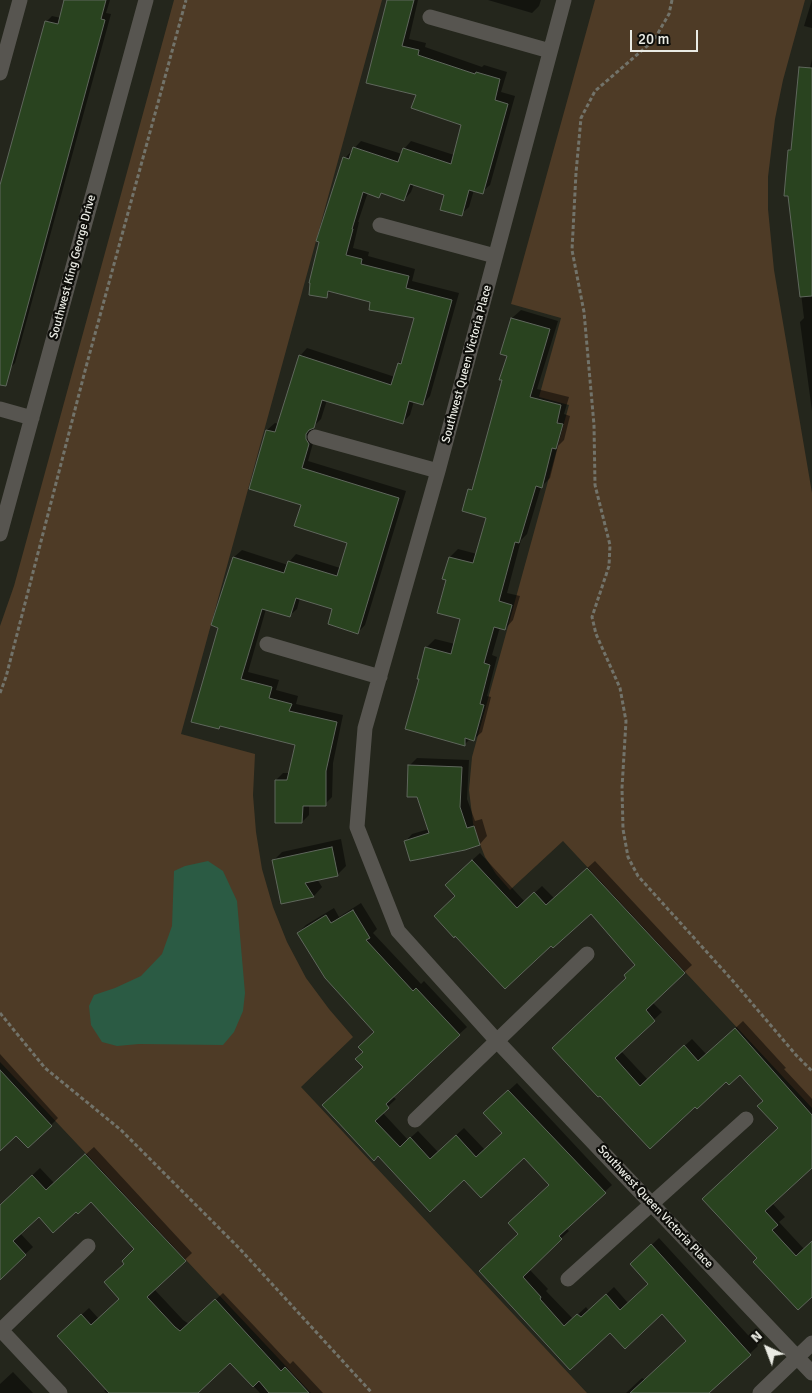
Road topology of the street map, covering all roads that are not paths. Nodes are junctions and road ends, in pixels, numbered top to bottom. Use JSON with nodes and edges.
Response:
{"nodes":[{"id":1,"x":20,"y":0,"type":"edge"},
{"id":2,"x":146,"y":0,"type":"edge"},
{"id":3,"x":564,"y":0,"type":"edge"},
{"id":4,"x":430,"y":17,"type":"dead end"},
{"id":5,"x":550,"y":51,"type":"junction"},
{"id":6,"x":0,"y":73,"type":"edge"},
{"id":7,"x":380,"y":225,"type":"dead end"},
{"id":8,"x":495,"y":256,"type":"junction"},
{"id":9,"x":0,"y":408,"type":"edge"},
{"id":10,"x":32,"y":418,"type":"junction"},
{"id":11,"x":315,"y":438,"type":"dead end"},
{"id":12,"x":438,"y":471,"type":"junction"},
{"id":13,"x":0,"y":534,"type":"edge"},
{"id":14,"x":267,"y":644,"type":"dead end"},
{"id":15,"x":380,"y":677,"type":"junction"},
{"id":16,"x":587,"y":954,"type":"dead end"},
{"id":17,"x":498,"y":1041,"type":"junction"},
{"id":18,"x":746,"y":1119,"type":"dead end"},
{"id":19,"x":415,"y":1120,"type":"dead end"},
{"id":20,"x":651,"y":1203,"type":"junction"},
{"id":21,"x":88,"y":1246,"type":"dead end"},
{"id":22,"x":568,"y":1279,"type":"dead end"},
{"id":23,"x":0,"y":1330,"type":"edge"},
{"id":24,"x":812,"y":1343,"type":"edge"},
{"id":25,"x":797,"y":1357,"type":"junction"},
{"id":26,"x":812,"y":1373,"type":"edge"},
{"id":27,"x":60,"y":1393,"type":"edge"},
{"id":28,"x":760,"y":1393,"type":"edge"}],
"edges":[{"from":1,"to":6,"type":"street"},
{"from":2,"to":10,"type":"street","name":"Southwest King George Drive"},
{"from":3,"to":5,"type":"street","name":"Southwest Queen Victoria Place"},
{"from":4,"to":5,"type":"street"},
{"from":5,"to":8,"type":"street","name":"Southwest Queen Victoria Place"},
{"from":7,"to":8,"type":"street"},
{"from":8,"to":12,"type":"street","name":"Southwest Queen Victoria Place"},
{"from":9,"to":10,"type":"street"},
{"from":10,"to":13,"type":"street","name":"Southwest King George Drive"},
{"from":11,"to":12,"type":"street"},
{"from":12,"to":15,"type":"street","name":"Southwest Queen Victoria Place"},
{"from":14,"to":15,"type":"street"},
{"from":15,"to":17,"type":"street","name":"Southwest Queen Victoria Place"},
{"from":16,"to":17,"type":"street"},
{"from":17,"to":19,"type":"street"},
{"from":17,"to":20,"type":"street","name":"Southwest Queen Victoria Place"},
{"from":18,"to":20,"type":"street"},
{"from":20,"to":22,"type":"street"},
{"from":20,"to":25,"type":"street","name":"Southwest Queen Victoria Place"},
{"from":21,"to":23,"type":"street"},
{"from":23,"to":27,"type":"street"},
{"from":24,"to":25,"type":"street"},
{"from":25,"to":26,"type":"street","name":"Southwest Queen Victoria Place"},
{"from":25,"to":28,"type":"street"}]}
